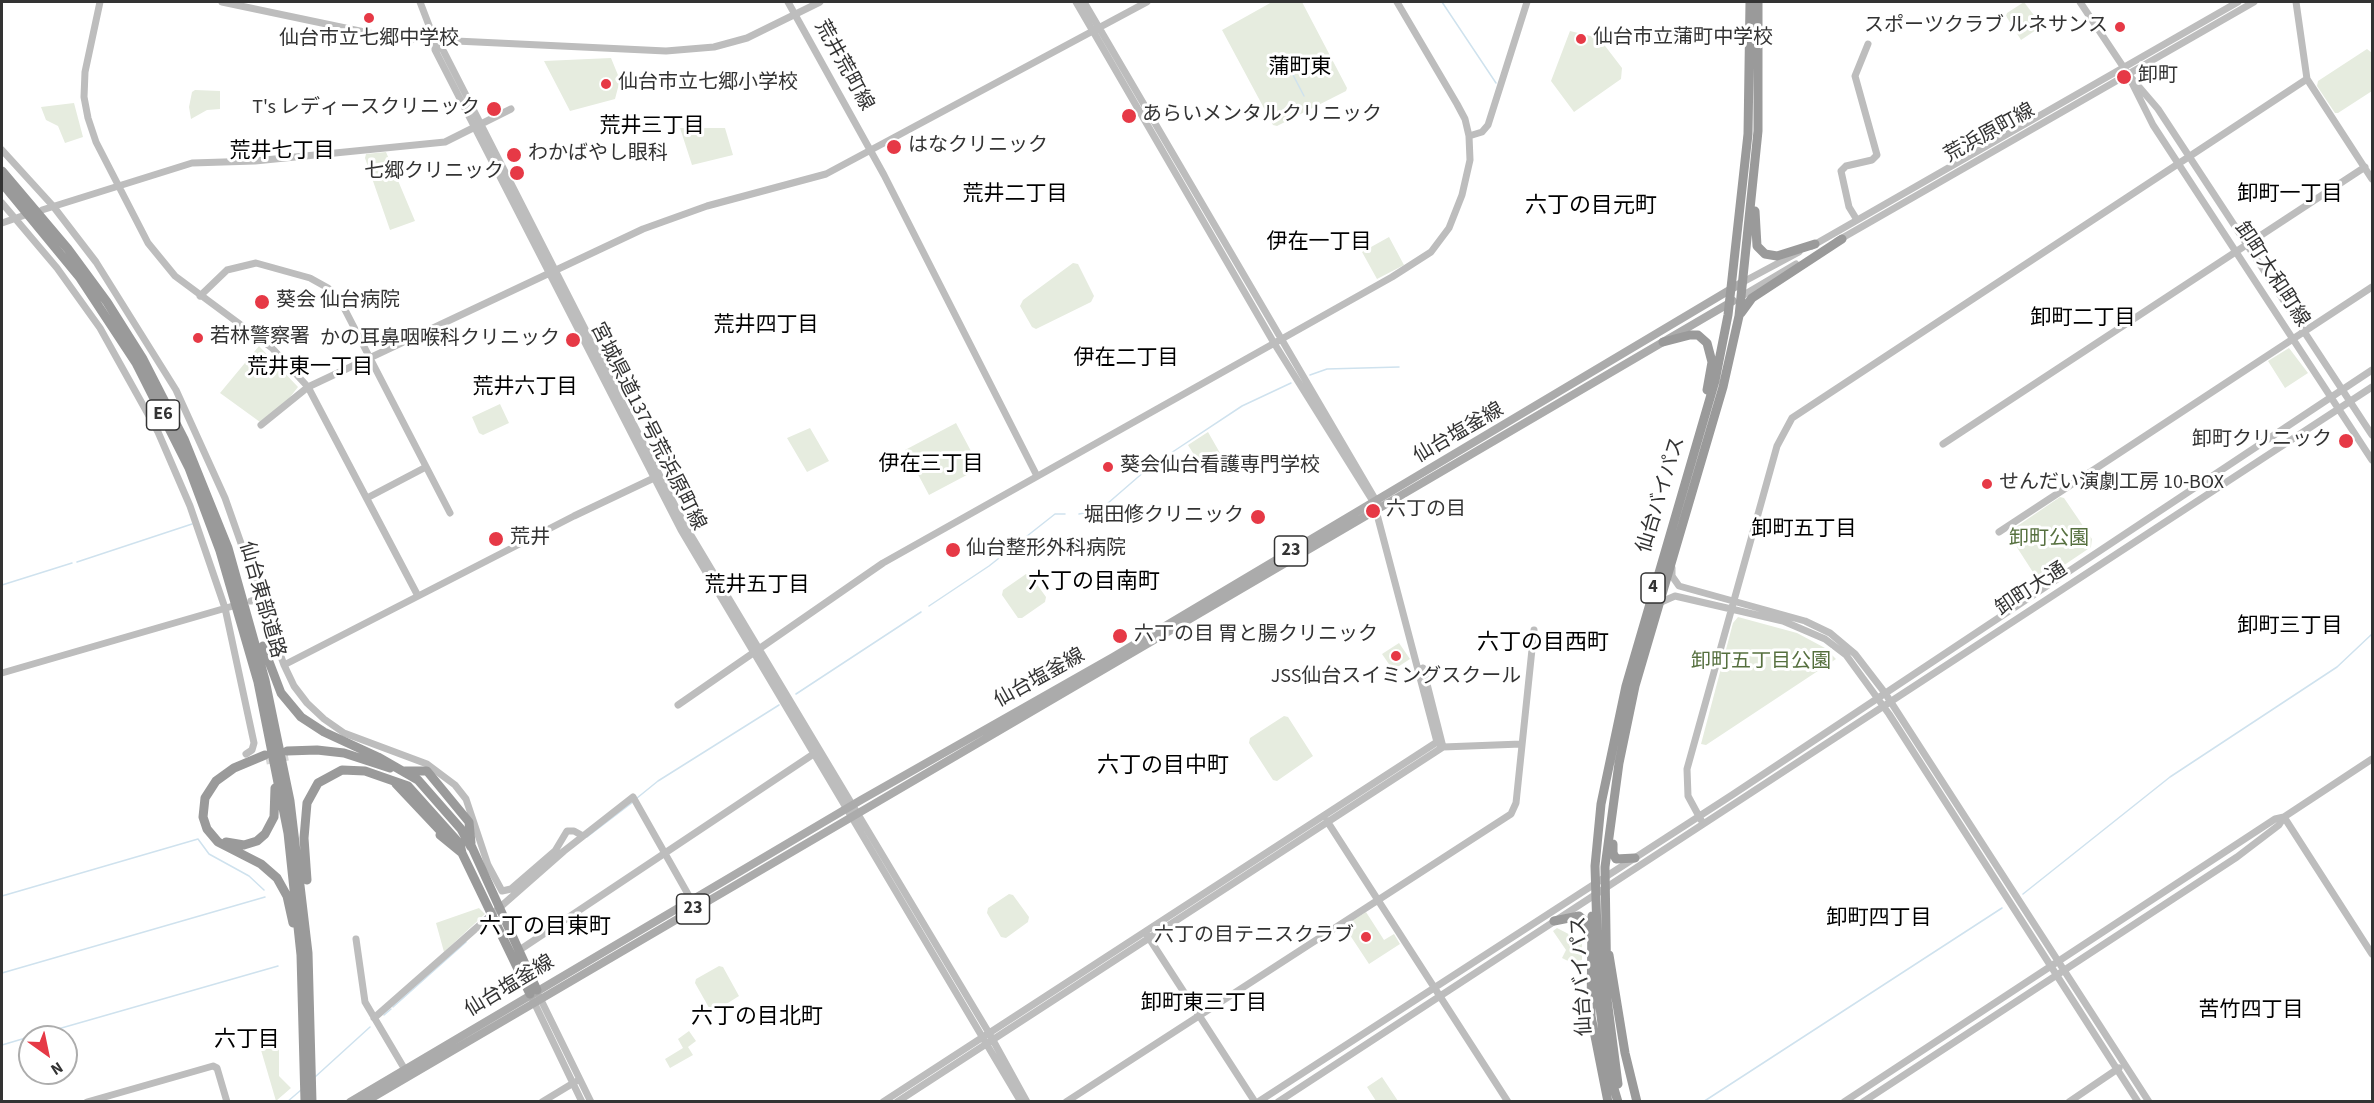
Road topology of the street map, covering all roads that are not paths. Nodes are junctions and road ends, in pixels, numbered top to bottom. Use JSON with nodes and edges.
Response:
{"nodes":[{"id":1,"x":100,"y":2,"type":"edge"},
{"id":2,"x":222,"y":2,"type":"edge"},
{"id":3,"x":420,"y":2,"type":"edge"},
{"id":4,"x":788,"y":2,"type":"edge"},
{"id":5,"x":820,"y":2,"type":"edge"},
{"id":6,"x":1076,"y":2,"type":"edge"},
{"id":7,"x":1084,"y":2,"type":"edge"},
{"id":8,"x":1147,"y":2,"type":"edge"},
{"id":9,"x":1397,"y":2,"type":"edge"},
{"id":10,"x":1527,"y":2,"type":"edge"},
{"id":11,"x":1750,"y":2,"type":"edge"},
{"id":12,"x":1758,"y":2,"type":"edge"},
{"id":13,"x":2080,"y":2,"type":"edge"},
{"id":14,"x":2238,"y":2,"type":"edge"},
{"id":15,"x":2254,"y":2,"type":"edge"},
{"id":16,"x":2296,"y":2,"type":"edge"},
{"id":17,"x":795,"y":14,"type":"junction"},
{"id":18,"x":1096,"y":29,"type":"junction"},
{"id":19,"x":435,"y":41,"type":"junction"},
{"id":20,"x":1868,"y":44,"type":"dead end"},
{"id":21,"x":2125,"y":70,"type":"junction"},
{"id":22,"x":2307,"y":79,"type":"junction"},
{"id":23,"x":511,"y":109,"type":"dead end"},
{"id":24,"x":478,"y":126,"type":"junction"},
{"id":25,"x":1469,"y":136,"type":"junction"},
{"id":26,"x":2,"y":150,"type":"edge"},
{"id":27,"x":871,"y":150,"type":"junction"},
{"id":28,"x":2189,"y":156,"type":"junction"},
{"id":29,"x":2178,"y":163,"type":"junction"},
{"id":30,"x":2365,"y":167,"type":"junction"},
{"id":31,"x":2,"y":171,"type":"edge"},
{"id":32,"x":2373,"y":179,"type":"edge"},
{"id":33,"x":2,"y":183,"type":"edge"},
{"id":34,"x":119,"y":186,"type":"junction"},
{"id":35,"x":1754,"y":191,"type":"junction"},
{"id":36,"x":2,"y":203,"type":"edge"},
{"id":37,"x":53,"y":207,"type":"junction"},
{"id":38,"x":42,"y":210,"type":"dead end"},
{"id":39,"x":25,"y":215,"type":"dead end"},
{"id":40,"x":16,"y":218,"type":"junction"},
{"id":41,"x":1857,"y":220,"type":"junction"},
{"id":42,"x":2,"y":223,"type":"edge"},
{"id":43,"x":1842,"y":238,"type":"junction"},
{"id":44,"x":1815,"y":244,"type":"junction"},
{"id":45,"x":2247,"y":244,"type":"junction"},
{"id":46,"x":2236,"y":252,"type":"junction"},
{"id":47,"x":552,"y":272,"type":"junction"},
{"id":48,"x":1743,"y":282,"type":"junction"},
{"id":49,"x":1731,"y":287,"type":"junction"},
{"id":50,"x":2373,"y":287,"type":"edge"},
{"id":51,"x":200,"y":296,"type":"junction"},
{"id":52,"x":1742,"y":296,"type":"junction"},
{"id":53,"x":1730,"y":302,"type":"junction"},
{"id":54,"x":1739,"y":316,"type":"junction"},
{"id":55,"x":2304,"y":331,"type":"junction"},
{"id":56,"x":2293,"y":339,"type":"junction"},
{"id":57,"x":1278,"y":341,"type":"junction"},
{"id":58,"x":1663,"y":342,"type":"junction"},
{"id":59,"x":370,"y":358,"type":"junction"},
{"id":60,"x":2373,"y":370,"type":"edge"},
{"id":61,"x":308,"y":387,"type":"junction"},
{"id":62,"x":2373,"y":387,"type":"edge"},
{"id":63,"x":2343,"y":390,"type":"junction"},
{"id":64,"x":2332,"y":397,"type":"junction"},
{"id":65,"x":2351,"y":402,"type":"junction"},
{"id":66,"x":2339,"y":409,"type":"junction"},
{"id":67,"x":1703,"y":419,"type":"junction"},
{"id":68,"x":261,"y":425,"type":"dead end"},
{"id":69,"x":2373,"y":435,"type":"edge"},
{"id":70,"x":1943,"y":444,"type":"dead end"},
{"id":71,"x":2373,"y":460,"type":"edge"},
{"id":72,"x":426,"y":467,"type":"junction"},
{"id":73,"x":1038,"y":476,"type":"junction"},
{"id":74,"x":654,"y":478,"type":"junction"},
{"id":75,"x":367,"y":498,"type":"junction"},
{"id":76,"x":1377,"y":506,"type":"junction"},
{"id":77,"x":450,"y":513,"type":"dead end"},
{"id":78,"x":1678,"y":532,"type":"junction"},
{"id":79,"x":1999,"y":532,"type":"dead end"},
{"id":80,"x":228,"y":548,"type":"junction"},
{"id":81,"x":418,"y":596,"type":"junction"},
{"id":82,"x":262,"y":598,"type":"junction"},
{"id":83,"x":251,"y":601,"type":"dead end"},
{"id":84,"x":1732,"y":601,"type":"junction"},
{"id":85,"x":1657,"y":604,"type":"junction"},
{"id":86,"x":233,"y":606,"type":"dead end"},
{"id":87,"x":225,"y":608,"type":"junction"},
{"id":88,"x":1730,"y":609,"type":"junction"},
{"id":89,"x":1534,"y":630,"type":"dead end"},
{"id":90,"x":758,"y":650,"type":"junction"},
{"id":91,"x":284,"y":665,"type":"junction"},
{"id":92,"x":2,"y":673,"type":"edge"},
{"id":93,"x":258,"y":682,"type":"junction"},
{"id":94,"x":1881,"y":695,"type":"junction"},
{"id":95,"x":678,"y":705,"type":"dead end"},
{"id":96,"x":1887,"y":705,"type":"junction"},
{"id":97,"x":1521,"y":744,"type":"junction"},
{"id":98,"x":1440,"y":745,"type":"junction"},
{"id":99,"x":817,"y":751,"type":"junction"},
{"id":100,"x":287,"y":753,"type":"tunnel mouth"},
{"id":101,"x":246,"y":754,"type":"dead end"},
{"id":102,"x":2373,"y":759,"type":"edge"},
{"id":103,"x":383,"y":768,"type":"junction"},
{"id":104,"x":403,"y":771,"type":"junction"},
{"id":105,"x":428,"y":771,"type":"junction"},
{"id":106,"x":393,"y":781,"type":"junction"},
{"id":107,"x":407,"y":788,"type":"junction"},
{"id":108,"x":852,"y":810,"type":"junction"},
{"id":109,"x":1699,"y":816,"type":"junction"},
{"id":110,"x":2284,"y":817,"type":"junction"},
{"id":111,"x":1326,"y":819,"type":"junction"},
{"id":112,"x":1611,"y":822,"type":"junction"},
{"id":113,"x":1704,"y":824,"type":"junction"},
{"id":114,"x":583,"y":836,"type":"junction"},
{"id":115,"x":471,"y":847,"type":"junction"},
{"id":116,"x":462,"y":853,"type":"junction"},
{"id":117,"x":666,"y":853,"type":"junction"},
{"id":118,"x":1635,"y":858,"type":"junction"},
{"id":119,"x":1599,"y":887,"type":"junction"},
{"id":120,"x":1379,"y":900,"type":"junction"},
{"id":121,"x":694,"y":904,"type":"junction"},
{"id":122,"x":1554,"y":921,"type":"junction"},
{"id":123,"x":1147,"y":935,"type":"junction"},
{"id":124,"x":356,"y":939,"type":"dead end"},
{"id":125,"x":1605,"y":942,"type":"junction"},
{"id":126,"x":1591,"y":948,"type":"junction"},
{"id":127,"x":518,"y":951,"type":"junction"},
{"id":128,"x":2373,"y":954,"type":"edge"},
{"id":129,"x":2054,"y":964,"type":"junction"},
{"id":130,"x":2064,"y":971,"type":"junction"},
{"id":131,"x":2057,"y":976,"type":"junction"},
{"id":132,"x":310,"y":984,"type":"junction"},
{"id":133,"x":1434,"y":988,"type":"junction"},
{"id":134,"x":536,"y":996,"type":"junction"},
{"id":135,"x":1440,"y":997,"type":"junction"},
{"id":136,"x":1199,"y":1015,"type":"junction"},
{"id":137,"x":374,"y":1018,"type":"junction"},
{"id":138,"x":305,"y":1030,"type":"junction"},
{"id":139,"x":988,"y":1038,"type":"junction"},
{"id":140,"x":308,"y":1060,"type":"junction"},
{"id":141,"x":2125,"y":1065,"type":"junction"},
{"id":142,"x":404,"y":1068,"type":"junction"},
{"id":143,"x":2117,"y":1070,"type":"junction"},
{"id":144,"x":576,"y":1081,"type":"junction"},
{"id":145,"x":87,"y":1101,"type":"edge"},
{"id":146,"x":227,"y":1101,"type":"edge"},
{"id":147,"x":305,"y":1101,"type":"edge"},
{"id":148,"x":312,"y":1101,"type":"edge"},
{"id":149,"x":350,"y":1101,"type":"edge"},
{"id":150,"x":365,"y":1101,"type":"edge"},
{"id":151,"x":542,"y":1101,"type":"edge"},
{"id":152,"x":582,"y":1101,"type":"edge"},
{"id":153,"x":591,"y":1101,"type":"edge"},
{"id":154,"x":883,"y":1101,"type":"edge"},
{"id":155,"x":897,"y":1101,"type":"edge"},
{"id":156,"x":1021,"y":1101,"type":"edge"},
{"id":157,"x":1027,"y":1101,"type":"edge"},
{"id":158,"x":1066,"y":1101,"type":"edge"},
{"id":159,"x":1256,"y":1101,"type":"edge"},
{"id":160,"x":1278,"y":1101,"type":"edge"},
{"id":161,"x":1508,"y":1101,"type":"edge"},
{"id":162,"x":1608,"y":1101,"type":"edge"},
{"id":163,"x":1618,"y":1101,"type":"edge"},
{"id":164,"x":1623,"y":1101,"type":"edge"},
{"id":165,"x":1637,"y":1101,"type":"edge"},
{"id":166,"x":1844,"y":1101,"type":"edge"},
{"id":167,"x":1864,"y":1101,"type":"edge"},
{"id":168,"x":2069,"y":1101,"type":"edge"},
{"id":169,"x":2138,"y":1101,"type":"edge"},
{"id":170,"x":2149,"y":1101,"type":"edge"}],
"edges":[{"from":1,"to":34,"type":"street"},
{"from":2,"to":19,"type":"street"},
{"from":3,"to":19,"type":"street","name":"宮城県道137号荒浜原町線"},
{"from":4,"to":17,"type":"street"},
{"from":5,"to":17,"type":"street"},
{"from":6,"to":18,"type":"street"},
{"from":7,"to":18,"type":"street"},
{"from":8,"to":18,"type":"street"},
{"from":9,"to":25,"type":"street"},
{"from":10,"to":25,"type":"street"},
{"from":11,"to":49,"type":"highway","name":"仙台バイパス","number":"4"},
{"from":12,"to":35,"type":"highway","name":"仙台バイパス","number":"4"},
{"from":13,"to":21,"type":"street","name":"卸町大和町線"},
{"from":14,"to":21,"type":"street","name":"荒浜原町線"},
{"from":15,"to":21,"type":"street","name":"荒浜原町線"},
{"from":16,"to":22,"type":"street"},
{"from":17,"to":19,"type":"street","name":"荒井荒町線"},
{"from":17,"to":27,"type":"street","name":"荒井荒町線"},
{"from":18,"to":27,"type":"street"},
{"from":18,"to":57,"type":"street"},
{"from":19,"to":24,"type":"street","name":"宮城県道137号荒浜原町線"},
{"from":20,"to":41,"type":"street"},
{"from":21,"to":28,"type":"street","name":"卸町大和町線"},
{"from":21,"to":29,"type":"street","name":"卸町大和町線"},
{"from":21,"to":41,"type":"street","name":"荒浜原町線"},
{"from":21,"to":43,"type":"street","name":"荒浜原町線"},
{"from":22,"to":28,"type":"street"},
{"from":22,"to":30,"type":"street"},
{"from":23,"to":24,"type":"street"},
{"from":24,"to":34,"type":"street"},
{"from":24,"to":47,"type":"street","name":"宮城県道137号荒浜原町線"},
{"from":25,"to":57,"type":"street"},
{"from":26,"to":37,"type":"street"},
{"from":27,"to":47,"type":"street"},
{"from":27,"to":73,"type":"street","name":"荒井荒町線"},
{"from":28,"to":29,"type":"street"},
{"from":28,"to":45,"type":"street","name":"卸町大和町線"},
{"from":29,"to":46,"type":"street","name":"卸町大和町線"},
{"from":29,"to":84,"type":"street"},
{"from":30,"to":32,"type":"street"},
{"from":30,"to":45,"type":"street"},
{"from":31,"to":80,"type":"highway","name":"仙台東部道路","number":"E6"},
{"from":33,"to":93,"type":"highway","name":"仙台東部道路","number":"E6"},
{"from":34,"to":37,"type":"street"},
{"from":34,"to":51,"type":"street"},
{"from":35,"to":44,"type":"highway"},
{"from":35,"to":48,"type":"highway","name":"仙台バイパス","number":"4"},
{"from":36,"to":40,"type":"street"},
{"from":37,"to":38,"type":"street"},
{"from":37,"to":82,"type":"street"},
{"from":39,"to":40,"type":"street"},
{"from":40,"to":42,"type":"street"},
{"from":40,"to":87,"type":"street"},
{"from":41,"to":44,"type":"street","name":"荒浜原町線"},
{"from":43,"to":52,"type":"street","name":"荒浜原町線"},
{"from":43,"to":54,"type":"highway"},
{"from":44,"to":48,"type":"street","name":"荒浜原町線"},
{"from":45,"to":46,"type":"street"},
{"from":45,"to":55,"type":"street","name":"卸町大和町線"},
{"from":46,"to":56,"type":"street","name":"卸町大和町線"},
{"from":46,"to":70,"type":"street"},
{"from":47,"to":59,"type":"street"},
{"from":47,"to":74,"type":"street","name":"宮城県道137号荒浜原町線"},
{"from":47,"to":90,"type":"street","name":"宮城県道137号荒浜原町線"},
{"from":48,"to":49,"type":"main road","name":"仙台塩釜線","number":"23"},
{"from":48,"to":52,"type":"highway","name":"仙台バイパス","number":"4"},
{"from":49,"to":53,"type":"highway","name":"仙台バイパス","number":"4"},
{"from":49,"to":76,"type":"main road","name":"仙台塩釜線","number":"23"},
{"from":50,"to":55,"type":"street"},
{"from":51,"to":59,"type":"street"},
{"from":51,"to":61,"type":"street"},
{"from":52,"to":53,"type":"main road","name":"仙台塩釜線","number":"23"},
{"from":52,"to":54,"type":"highway","name":"仙台バイパス","number":"4"},
{"from":53,"to":58,"type":"main road","name":"仙台塩釜線","number":"23"},
{"from":53,"to":67,"type":"highway","name":"仙台バイパス","number":"4"},
{"from":54,"to":78,"type":"highway","name":"仙台バイパス","number":"4"},
{"from":55,"to":56,"type":"street"},
{"from":55,"to":63,"type":"street","name":"卸町大和町線"},
{"from":56,"to":64,"type":"street","name":"卸町大和町線"},
{"from":56,"to":79,"type":"street"},
{"from":57,"to":73,"type":"street"},
{"from":57,"to":76,"type":"street"},
{"from":58,"to":67,"type":"highway"},
{"from":58,"to":76,"type":"main road","name":"仙台塩釜線","number":"23"},
{"from":59,"to":61,"type":"street"},
{"from":59,"to":72,"type":"street"},
{"from":60,"to":63,"type":"street"},
{"from":61,"to":68,"type":"street"},
{"from":61,"to":75,"type":"street"},
{"from":62,"to":65,"type":"street","name":"卸町大通"},
{"from":63,"to":64,"type":"street"},
{"from":63,"to":65,"type":"street","name":"卸町大和町線"},
{"from":64,"to":66,"type":"street","name":"卸町大和町線"},
{"from":64,"to":94,"type":"street"},
{"from":65,"to":66,"type":"street","name":"卸町大通"},
{"from":65,"to":69,"type":"street","name":"卸町大和町線"},
{"from":66,"to":71,"type":"street","name":"卸町大和町線"},
{"from":66,"to":96,"type":"street","name":"卸町大通"},
{"from":67,"to":119,"type":"highway","name":"仙台バイパス","number":"4"},
{"from":72,"to":75,"type":"street"},
{"from":72,"to":77,"type":"street"},
{"from":73,"to":90,"type":"street"},
{"from":74,"to":81,"type":"street"},
{"from":74,"to":90,"type":"street","name":"宮城県道137号荒浜原町線"},
{"from":75,"to":81,"type":"street"},
{"from":76,"to":98,"type":"street"},
{"from":76,"to":108,"type":"main road","name":"仙台塩釜線","number":"23"},
{"from":78,"to":84,"type":"street"},
{"from":78,"to":85,"type":"highway","name":"仙台バイパス","number":"4"},
{"from":80,"to":103,"type":"highway"},
{"from":80,"to":132,"type":"highway","name":"仙台東部道路","number":"E6"},
{"from":81,"to":91,"type":"street"},
{"from":82,"to":83,"type":"street"},
{"from":82,"to":91,"type":"street"},
{"from":84,"to":88,"type":"street"},
{"from":84,"to":94,"type":"street"},
{"from":85,"to":88,"type":"street"},
{"from":85,"to":112,"type":"highway","name":"仙台バイパス","number":"4"},
{"from":86,"to":87,"type":"street"},
{"from":87,"to":92,"type":"street"},
{"from":87,"to":101,"type":"street"},
{"from":88,"to":94,"type":"street"},
{"from":88,"to":109,"type":"street"},
{"from":89,"to":97,"type":"street"},
{"from":90,"to":95,"type":"street"},
{"from":90,"to":99,"type":"street","name":"宮城県道137号荒浜原町線"},
{"from":91,"to":114,"type":"street"},
{"from":93,"to":138,"type":"highway","name":"仙台東部道路","number":"E6"},
{"from":93,"to":138,"type":"highway"},
{"from":94,"to":96,"type":"street"},
{"from":94,"to":109,"type":"street"},
{"from":96,"to":113,"type":"street","name":"卸町大通"},
{"from":96,"to":129,"type":"street"},
{"from":97,"to":98,"type":"street"},
{"from":97,"to":120,"type":"street"},
{"from":98,"to":111,"type":"street"},
{"from":99,"to":108,"type":"street","name":"宮城県道137号荒浜原町線"},
{"from":99,"to":117,"type":"street"},
{"from":100,"to":103,"type":"highway"},
{"from":102,"to":110,"type":"street"},
{"from":103,"to":104,"type":"highway"},
{"from":103,"to":105,"type":"highway"},
{"from":103,"to":106,"type":"highway"},
{"from":103,"to":107,"type":"highway"},
{"from":103,"to":107,"type":"highway"},
{"from":103,"to":132,"type":"highway"},
{"from":104,"to":105,"type":"highway"},
{"from":104,"to":107,"type":"highway"},
{"from":104,"to":115,"type":"highway"},
{"from":105,"to":115,"type":"highway"},
{"from":106,"to":107,"type":"highway"},
{"from":106,"to":116,"type":"highway"},
{"from":107,"to":115,"type":"highway"},
{"from":107,"to":116,"type":"highway"},
{"from":108,"to":121,"type":"main road","name":"仙台塩釜線","number":"23"},
{"from":108,"to":139,"type":"street","name":"宮城県道137号荒浜原町線"},
{"from":109,"to":113,"type":"street"},
{"from":109,"to":118,"type":"street"},
{"from":110,"to":128,"type":"street"},
{"from":110,"to":129,"type":"street"},
{"from":110,"to":130,"type":"street"},
{"from":111,"to":120,"type":"street"},
{"from":111,"to":123,"type":"street"},
{"from":112,"to":118,"type":"highway"},
{"from":112,"to":119,"type":"highway","name":"仙台バイパス","number":"4"},
{"from":113,"to":119,"type":"street","name":"卸町大通"},
{"from":114,"to":117,"type":"street"},
{"from":114,"to":137,"type":"street"},
{"from":115,"to":127,"type":"highway"},
{"from":116,"to":134,"type":"highway"},
{"from":117,"to":121,"type":"street"},
{"from":117,"to":127,"type":"street"},
{"from":118,"to":119,"type":"street"},
{"from":119,"to":122,"type":"street"},
{"from":119,"to":125,"type":"highway","name":"仙台バイパス","number":"4"},
{"from":119,"to":126,"type":"highway","number":"4"},
{"from":119,"to":133,"type":"street"},
{"from":119,"to":163,"type":"highway","name":"仙台バイパス","number":"4"},
{"from":120,"to":133,"type":"street"},
{"from":120,"to":136,"type":"street"},
{"from":121,"to":134,"type":"main road","name":"仙台塩釜線","number":"23"},
{"from":122,"to":126,"type":"highway"},
{"from":122,"to":135,"type":"street"},
{"from":123,"to":136,"type":"street"},
{"from":123,"to":139,"type":"street"},
{"from":124,"to":137,"type":"street"},
{"from":125,"to":164,"type":"highway","name":"仙台バイパス","number":"4"},
{"from":125,"to":165,"type":"highway","number":"4"},
{"from":126,"to":162,"type":"highway","number":"4"},
{"from":127,"to":134,"type":"highway"},
{"from":129,"to":130,"type":"street"},
{"from":129,"to":131,"type":"street"},
{"from":129,"to":166,"type":"street"},
{"from":130,"to":131,"type":"street"},
{"from":130,"to":141,"type":"street"},
{"from":131,"to":143,"type":"street"},
{"from":131,"to":167,"type":"street"},
{"from":132,"to":140,"type":"highway","name":"仙台東部道路","number":"E6"},
{"from":133,"to":135,"type":"street"},
{"from":133,"to":159,"type":"street"},
{"from":134,"to":142,"type":"main road","name":"仙台塩釜線","number":"23"},
{"from":134,"to":144,"type":"street"},
{"from":134,"to":150,"type":"main road","name":"仙台塩釜線","number":"23"},
{"from":135,"to":160,"type":"street"},
{"from":135,"to":161,"type":"street"},
{"from":136,"to":158,"type":"street"},
{"from":136,"to":159,"type":"street"},
{"from":137,"to":142,"type":"street"},
{"from":138,"to":140,"type":"highway","name":"仙台東部道路","number":"E6"},
{"from":139,"to":154,"type":"street"},
{"from":139,"to":155,"type":"street"},
{"from":139,"to":156,"type":"street"},
{"from":139,"to":157,"type":"street"},
{"from":140,"to":147,"type":"highway","name":"仙台東部道路","number":"E6"},
{"from":140,"to":148,"type":"highway","name":"仙台東部道路","number":"E6"},
{"from":141,"to":143,"type":"street"},
{"from":141,"to":170,"type":"street"},
{"from":142,"to":149,"type":"main road","name":"仙台塩釜線","number":"23"},
{"from":143,"to":168,"type":"street"},
{"from":143,"to":169,"type":"street"},
{"from":144,"to":151,"type":"street"},
{"from":144,"to":152,"type":"street"},
{"from":144,"to":153,"type":"street"},
{"from":145,"to":146,"type":"street"}]}
